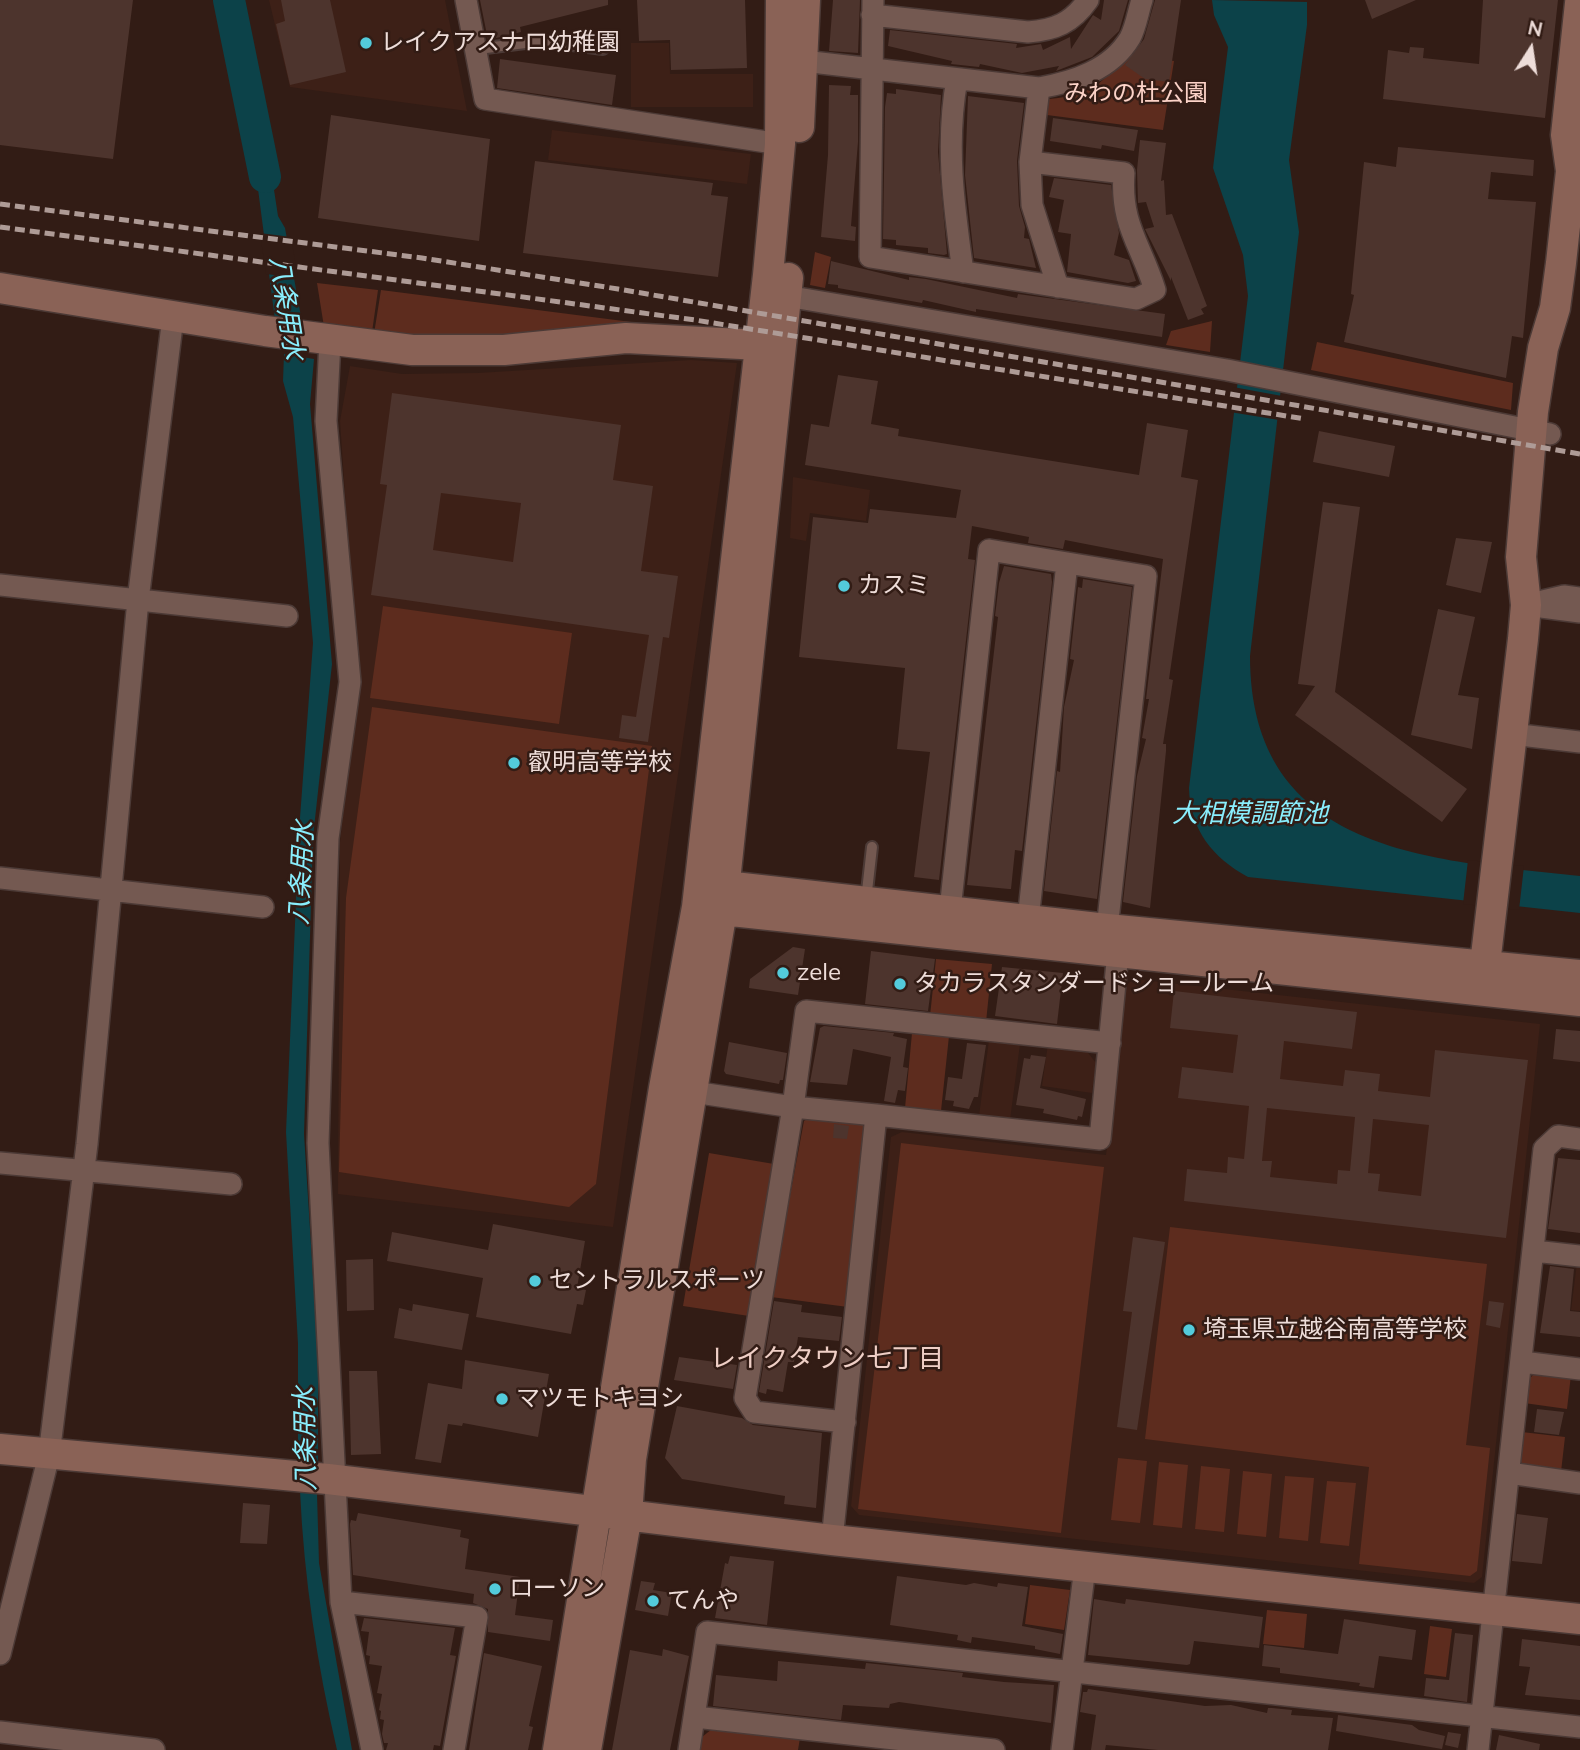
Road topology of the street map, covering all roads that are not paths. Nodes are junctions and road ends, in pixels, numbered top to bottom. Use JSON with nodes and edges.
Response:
{"nodes":[{"id":1,"x":466,"y":0,"type":"edge"},
{"id":2,"x":781,"y":0,"type":"edge"},
{"id":3,"x":804,"y":0,"type":"edge"},
{"id":4,"x":1088,"y":0,"type":"edge"},
{"id":5,"x":1142,"y":0,"type":"edge"},
{"id":6,"x":1580,"y":3,"type":"edge"},
{"id":7,"x":873,"y":7,"type":"edge"},
{"id":8,"x":478,"y":49,"type":"junction"},
{"id":9,"x":603,"y":50,"type":"dead end"},
{"id":10,"x":803,"y":61,"type":"junction"},
{"id":11,"x":871,"y":69,"type":"junction"},
{"id":12,"x":957,"y":79,"type":"junction"},
{"id":13,"x":1039,"y":88,"type":"junction"},
{"id":14,"x":780,"y":144,"type":"junction"},
{"id":15,"x":1575,"y":159,"type":"edge"},
{"id":16,"x":1031,"y":162,"type":"junction"},
{"id":17,"x":963,"y":272,"type":"junction"},
{"id":18,"x":1059,"y":287,"type":"junction"},
{"id":19,"x":0,"y":288,"type":"edge"},
{"id":20,"x":786,"y":296,"type":"junction"},
{"id":21,"x":173,"y":317,"type":"junction"},
{"id":22,"x":321,"y":339,"type":"junction"},
{"id":23,"x":760,"y":345,"type":"junction"},
{"id":24,"x":1541,"y":432,"type":"junction"},
{"id":25,"x":1067,"y":563,"type":"junction"},
{"id":26,"x":0,"y":585,"type":"edge"},
{"id":27,"x":1580,"y":598,"type":"edge"},
{"id":28,"x":138,"y":600,"type":"junction"},
{"id":29,"x":1526,"y":605,"type":"junction"},
{"id":30,"x":1580,"y":612,"type":"edge"},
{"id":31,"x":287,"y":615,"type":"dead end"},
{"id":32,"x":1512,"y":734,"type":"junction"},
{"id":33,"x":1580,"y":742,"type":"edge"},
{"id":34,"x":872,"y":847,"type":"dead end"},
{"id":35,"x":0,"y":878,"type":"edge"},
{"id":36,"x":110,"y":890,"type":"junction"},
{"id":37,"x":711,"y":897,"type":"junction"},
{"id":38,"x":866,"y":902,"type":"junction"},
{"id":39,"x":263,"y":907,"type":"dead end"},
{"id":40,"x":950,"y":910,"type":"junction"},
{"id":41,"x":1028,"y":920,"type":"junction"},
{"id":42,"x":1113,"y":940,"type":"junction"},
{"id":43,"x":1580,"y":975,"type":"edge"},
{"id":44,"x":1483,"y":977,"type":"junction"},
{"id":45,"x":1580,"y":1001,"type":"edge"},
{"id":46,"x":1110,"y":1043,"type":"junction"},
{"id":47,"x":677,"y":1089,"type":"junction"},
{"id":48,"x":793,"y":1107,"type":"junction"},
{"id":49,"x":876,"y":1115,"type":"junction"},
{"id":50,"x":1580,"y":1139,"type":"edge"},
{"id":51,"x":0,"y":1163,"type":"edge"},
{"id":52,"x":82,"y":1171,"type":"junction"},
{"id":53,"x":231,"y":1184,"type":"dead end"},
{"id":54,"x":1534,"y":1251,"type":"junction"},
{"id":55,"x":1580,"y":1256,"type":"edge"},
{"id":56,"x":1522,"y":1362,"type":"junction"},
{"id":57,"x":1580,"y":1368,"type":"edge"},
{"id":58,"x":845,"y":1422,"type":"junction"},
{"id":59,"x":0,"y":1449,"type":"edge"},
{"id":60,"x":49,"y":1455,"type":"junction"},
{"id":61,"x":1509,"y":1473,"type":"junction"},
{"id":62,"x":314,"y":1479,"type":"junction"},
{"id":63,"x":1580,"y":1483,"type":"edge"},
{"id":64,"x":613,"y":1514,"type":"junction"},
{"id":65,"x":832,"y":1540,"type":"junction"},
{"id":66,"x":1085,"y":1567,"type":"junction"},
{"id":67,"x":341,"y":1602,"type":"junction"},
{"id":68,"x":1493,"y":1609,"type":"junction"},
{"id":69,"x":1580,"y":1619,"type":"edge"},
{"id":70,"x":0,"y":1654,"type":"edge"},
{"id":71,"x":1073,"y":1672,"type":"junction"},
{"id":72,"x":1481,"y":1716,"type":"junction"},
{"id":73,"x":695,"y":1717,"type":"junction"},
{"id":74,"x":1580,"y":1727,"type":"edge"},
{"id":75,"x":0,"y":1732,"type":"edge"},
{"id":76,"x":154,"y":1750,"type":"edge"},
{"id":77,"x":372,"y":1750,"type":"edge"},
{"id":78,"x":454,"y":1750,"type":"edge"},
{"id":79,"x":558,"y":1750,"type":"edge"},
{"id":80,"x":586,"y":1750,"type":"edge"},
{"id":81,"x":689,"y":1750,"type":"edge"},
{"id":82,"x":994,"y":1750,"type":"edge"},
{"id":83,"x":1062,"y":1750,"type":"edge"},
{"id":84,"x":1478,"y":1750,"type":"edge"}],
"edges":[{"from":1,"to":8,"type":"street"},
{"from":2,"to":14,"type":"street"},
{"from":3,"to":10,"type":"street"},
{"from":4,"to":7,"type":"street"},
{"from":5,"to":13,"type":"street"},
{"from":6,"to":15,"type":"street"},
{"from":7,"to":11,"type":"street"},
{"from":8,"to":9,"type":"lane"},
{"from":8,"to":14,"type":"street"},
{"from":10,"to":11,"type":"street"},
{"from":10,"to":20,"type":"street"},
{"from":11,"to":12,"type":"street"},
{"from":11,"to":17,"type":"street"},
{"from":12,"to":13,"type":"street"},
{"from":12,"to":17,"type":"street"},
{"from":13,"to":16,"type":"street"},
{"from":14,"to":23,"type":"street"},
{"from":15,"to":24,"type":"street"},
{"from":16,"to":18,"type":"street"},
{"from":16,"to":18,"type":"street"},
{"from":17,"to":18,"type":"street"},
{"from":19,"to":21,"type":"street"},
{"from":20,"to":24,"type":"street"},
{"from":20,"to":37,"type":"street"},
{"from":21,"to":22,"type":"street"},
{"from":21,"to":28,"type":"street"},
{"from":22,"to":23,"type":"street"},
{"from":22,"to":62,"type":"street"},
{"from":23,"to":37,"type":"street"},
{"from":24,"to":29,"type":"street"},
{"from":25,"to":40,"type":"street"},
{"from":25,"to":41,"type":"street"},
{"from":25,"to":42,"type":"street"},
{"from":26,"to":28,"type":"street"},
{"from":27,"to":29,"type":"street"},
{"from":28,"to":31,"type":"street"},
{"from":28,"to":36,"type":"street"},
{"from":29,"to":30,"type":"street"},
{"from":29,"to":32,"type":"street"},
{"from":32,"to":33,"type":"street"},
{"from":32,"to":44,"type":"street"},
{"from":34,"to":38,"type":"lane"},
{"from":35,"to":36,"type":"street"},
{"from":36,"to":39,"type":"street"},
{"from":36,"to":52,"type":"street"},
{"from":37,"to":38,"type":"street"},
{"from":37,"to":42,"type":"street"},
{"from":37,"to":47,"type":"street"},
{"from":38,"to":40,"type":"street"},
{"from":40,"to":41,"type":"street"},
{"from":41,"to":42,"type":"street"},
{"from":42,"to":44,"type":"street"},
{"from":42,"to":46,"type":"street"},
{"from":43,"to":44,"type":"street"},
{"from":44,"to":45,"type":"street"},
{"from":46,"to":48,"type":"street"},
{"from":46,"to":49,"type":"street"},
{"from":47,"to":48,"type":"street"},
{"from":47,"to":64,"type":"street"},
{"from":48,"to":49,"type":"street"},
{"from":48,"to":58,"type":"street"},
{"from":49,"to":58,"type":"street"},
{"from":50,"to":54,"type":"street"},
{"from":51,"to":52,"type":"street"},
{"from":52,"to":53,"type":"street"},
{"from":52,"to":60,"type":"street"},
{"from":54,"to":55,"type":"street"},
{"from":54,"to":56,"type":"street"},
{"from":56,"to":57,"type":"street"},
{"from":56,"to":61,"type":"street"},
{"from":58,"to":65,"type":"street"},
{"from":59,"to":60,"type":"street"},
{"from":60,"to":62,"type":"street"},
{"from":60,"to":70,"type":"street"},
{"from":61,"to":63,"type":"street"},
{"from":61,"to":68,"type":"street"},
{"from":62,"to":64,"type":"street"},
{"from":62,"to":67,"type":"street"},
{"from":64,"to":65,"type":"street"},
{"from":64,"to":79,"type":"street"},
{"from":64,"to":80,"type":"street"},
{"from":65,"to":66,"type":"street"},
{"from":66,"to":68,"type":"street"},
{"from":66,"to":71,"type":"street"},
{"from":67,"to":77,"type":"street"},
{"from":67,"to":78,"type":"street"},
{"from":68,"to":69,"type":"street"},
{"from":68,"to":72,"type":"street"},
{"from":71,"to":72,"type":"street"},
{"from":71,"to":73,"type":"street"},
{"from":71,"to":83,"type":"street"},
{"from":72,"to":74,"type":"street"},
{"from":72,"to":84,"type":"street"},
{"from":73,"to":81,"type":"street"},
{"from":73,"to":82,"type":"street"},
{"from":75,"to":76,"type":"street"}]}
